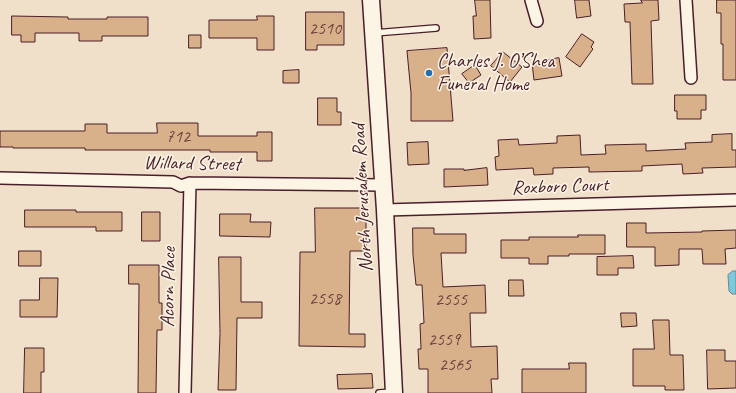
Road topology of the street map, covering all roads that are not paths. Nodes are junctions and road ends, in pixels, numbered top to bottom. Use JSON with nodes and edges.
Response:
{"nodes":[{"id":1,"x":371,"y":0,"type":"edge"},
{"id":2,"x":531,"y":0,"type":"edge"},
{"id":3,"x":686,"y":0,"type":"edge"},
{"id":4,"x":537,"y":21,"type":"dead end"},
{"id":5,"x":436,"y":28,"type":"dead end"},
{"id":6,"x":372,"y":33,"type":"junction"},
{"id":7,"x":690,"y":78,"type":"dead end"},
{"id":8,"x":0,"y":178,"type":"edge"},
{"id":9,"x":190,"y":182,"type":"junction"},
{"id":10,"x":384,"y":186,"type":"junction"},
{"id":11,"x":736,"y":200,"type":"edge"},
{"id":12,"x":385,"y":210,"type":"junction"},
{"id":13,"x":185,"y":393,"type":"edge"},
{"id":14,"x":389,"y":393,"type":"edge"}],
"edges":[{"from":1,"to":6,"type":"main road","name":"North Jerusalem Road"},
{"from":2,"to":4,"type":"street"},
{"from":3,"to":7,"type":"street"},
{"from":5,"to":6,"type":"lane"},
{"from":6,"to":10,"type":"main road","name":"North Jerusalem Road"},
{"from":8,"to":9,"type":"street","name":"Willard Street"},
{"from":9,"to":10,"type":"street","name":"Willard Street"},
{"from":9,"to":13,"type":"street","name":"Acorn Place"},
{"from":10,"to":12,"type":"main road","name":"North Jerusalem Road"},
{"from":11,"to":12,"type":"street","name":"Roxboro Court"},
{"from":12,"to":14,"type":"main road","name":"North Jerusalem Road"}]}
